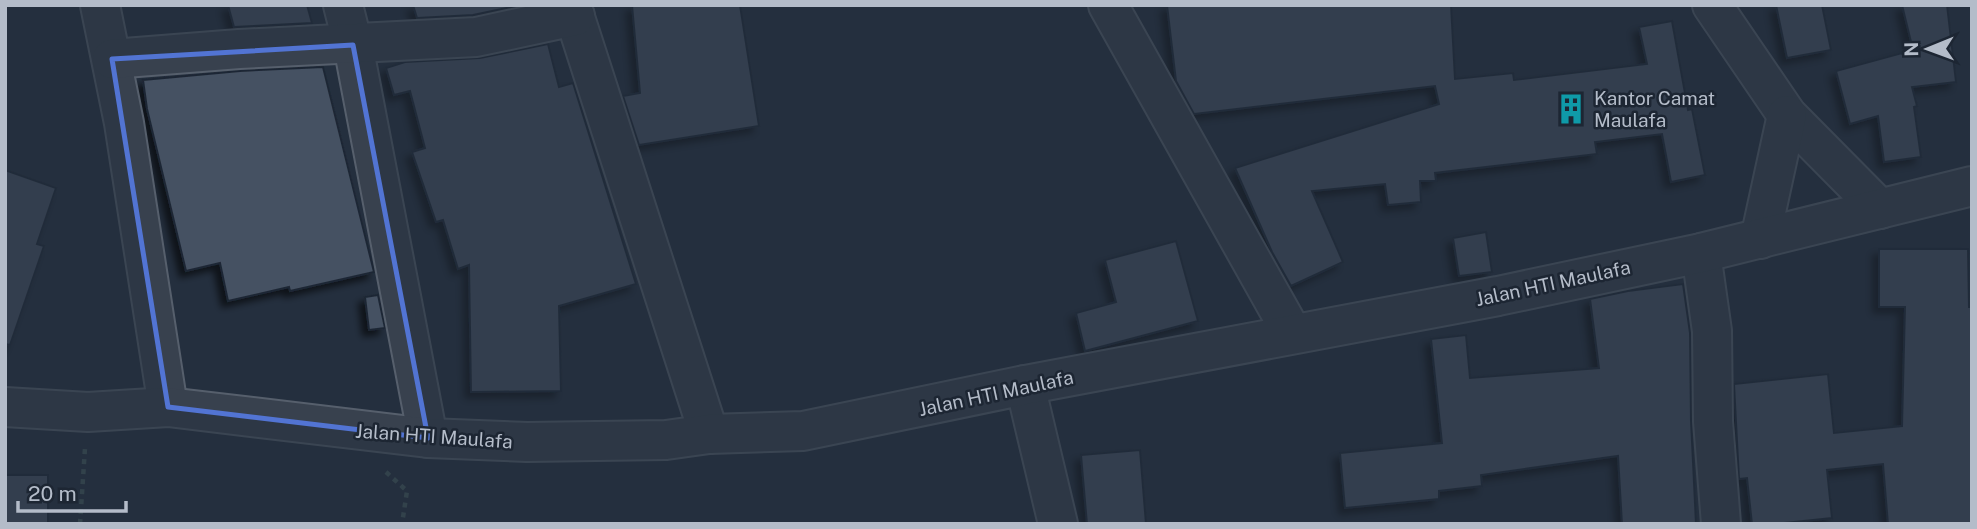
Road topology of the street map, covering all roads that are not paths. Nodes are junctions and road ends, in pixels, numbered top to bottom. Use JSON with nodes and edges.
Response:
{"nodes":[{"id":1,"x":100,"y":5,"type":"edge"},
{"id":2,"x":343,"y":5,"type":"edge"},
{"id":3,"x":1108,"y":5,"type":"edge"},
{"id":4,"x":1712,"y":5,"type":"edge"},
{"id":5,"x":573,"y":11,"type":"edge"},
{"id":6,"x":354,"y":45,"type":"junction"},
{"id":7,"x":112,"y":60,"type":"junction"},
{"id":8,"x":1787,"y":115,"type":"junction"},
{"id":9,"x":1972,"y":186,"type":"edge"},
{"id":10,"x":1881,"y":209,"type":"junction"},
{"id":11,"x":1760,"y":239,"type":"junction"},
{"id":12,"x":1701,"y":253,"type":"junction"},
{"id":13,"x":1292,"y":333,"type":"junction"},
{"id":14,"x":1025,"y":385,"type":"junction"},
{"id":15,"x":5,"y":407,"type":"edge"},
{"id":16,"x":168,"y":407,"type":"junction"},
{"id":17,"x":709,"y":434,"type":"junction"},
{"id":18,"x":428,"y":438,"type":"junction"},
{"id":19,"x":1058,"y":524,"type":"edge"},
{"id":20,"x":1721,"y":524,"type":"edge"}],
"edges":[{"from":1,"to":7,"type":"street"},
{"from":2,"to":6,"type":"street"},
{"from":3,"to":13,"type":"street"},
{"from":4,"to":8,"type":"street"},
{"from":5,"to":6,"type":"street"},
{"from":5,"to":17,"type":"street"},
{"from":6,"to":7,"type":"street"},
{"from":6,"to":18,"type":"street"},
{"from":7,"to":16,"type":"street"},
{"from":8,"to":10,"type":"street"},
{"from":8,"to":11,"type":"street"},
{"from":9,"to":10,"type":"street","name":"Jalan HTI Maulafa"},
{"from":10,"to":11,"type":"street","name":"Jalan HTI Maulafa"},
{"from":11,"to":12,"type":"street","name":"Jalan HTI Maulafa"},
{"from":12,"to":13,"type":"street","name":"Jalan HTI Maulafa"},
{"from":12,"to":20,"type":"street"},
{"from":13,"to":14,"type":"street","name":"Jalan HTI Maulafa"},
{"from":14,"to":17,"type":"street","name":"Jalan HTI Maulafa"},
{"from":14,"to":19,"type":"street"},
{"from":15,"to":16,"type":"street","name":"Jalan HTI Maulafa"},
{"from":16,"to":18,"type":"street","name":"Jalan HTI Maulafa"},
{"from":17,"to":18,"type":"street","name":"Jalan HTI Maulafa"}]}
